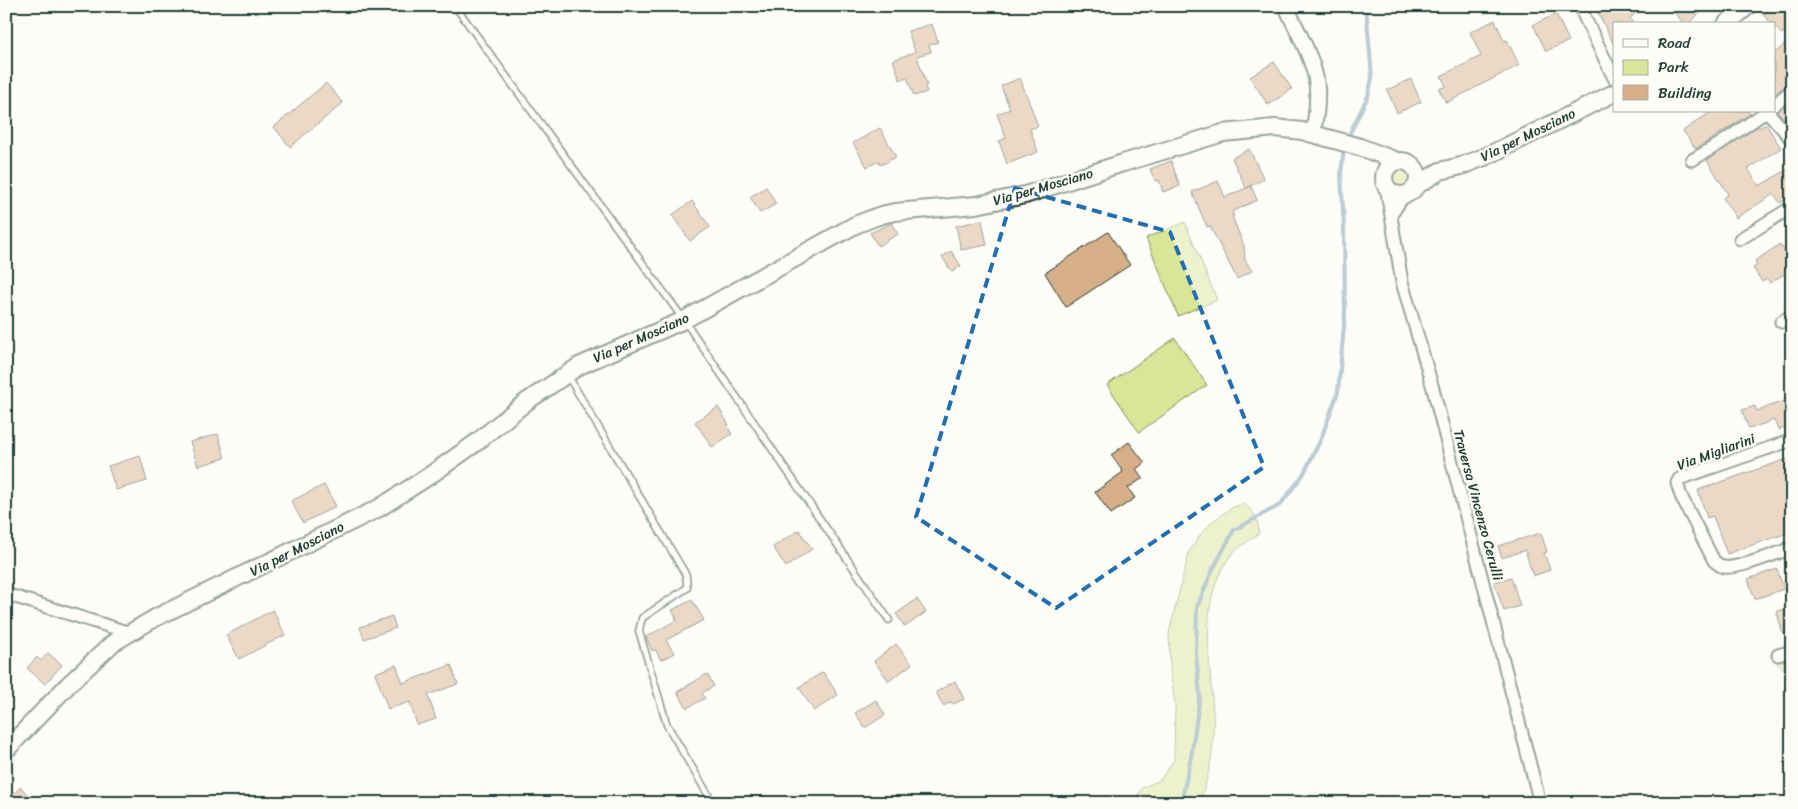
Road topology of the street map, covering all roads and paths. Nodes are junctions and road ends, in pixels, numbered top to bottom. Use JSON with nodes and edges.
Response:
{"nodes":[{"id":1,"x":455,"y":6,"type":"edge"},
{"id":2,"x":1286,"y":6,"type":"edge"},
{"id":3,"x":1583,"y":6,"type":"edge"},
{"id":4,"x":1748,"y":6,"type":"edge"},
{"id":5,"x":1728,"y":22,"type":"edge"},
{"id":6,"x":1613,"y":76,"type":"edge"},
{"id":7,"x":1792,"y":90,"type":"edge"},
{"id":8,"x":1613,"y":93,"type":"edge"},
{"id":9,"x":1776,"y":103,"type":"edge"},
{"id":10,"x":1766,"y":112,"type":"edge"},
{"id":11,"x":1768,"y":112,"type":"edge"},
{"id":12,"x":1313,"y":134,"type":"junction"},
{"id":13,"x":1792,"y":140,"type":"edge"},
{"id":14,"x":1360,"y":147,"type":"junction"},
{"id":15,"x":1692,"y":160,"type":"dead end"},
{"id":16,"x":1397,"y":161,"type":"junction"},
{"id":17,"x":1413,"y":165,"type":"junction"},
{"id":18,"x":1440,"y":172,"type":"junction"},
{"id":19,"x":1385,"y":183,"type":"junction"},
{"id":20,"x":1411,"y":190,"type":"junction"},
{"id":21,"x":1792,"y":207,"type":"edge"},
{"id":22,"x":1391,"y":215,"type":"junction"},
{"id":23,"x":1740,"y":239,"type":"dead end"},
{"id":24,"x":1792,"y":315,"type":"edge"},
{"id":25,"x":684,"y":320,"type":"junction"},
{"id":26,"x":1780,"y":322,"type":"dead end"},
{"id":27,"x":567,"y":374,"type":"junction"},
{"id":28,"x":1792,"y":440,"type":"edge"},
{"id":29,"x":1792,"y":548,"type":"edge"},
{"id":30,"x":6,"y":594,"type":"edge"},
{"id":31,"x":889,"y":620,"type":"dead end"},
{"id":32,"x":130,"y":633,"type":"junction"},
{"id":33,"x":1792,"y":651,"type":"edge"},
{"id":34,"x":1778,"y":655,"type":"dead end"},
{"id":35,"x":6,"y":750,"type":"edge"},
{"id":36,"x":712,"y":803,"type":"edge"},
{"id":37,"x":1540,"y":803,"type":"edge"}],
"edges":[{"from":1,"to":25,"type":"lane"},
{"from":2,"to":12,"type":"street"},
{"from":3,"to":6,"type":"street"},
{"from":4,"to":5,"type":"main road"},
{"from":7,"to":9,"type":"street"},
{"from":8,"to":18,"type":"main road","name":"Via per Mosciano"},
{"from":10,"to":15,"type":"street"},
{"from":11,"to":13,"type":"street"},
{"from":12,"to":14,"type":"main road","name":"Via per Mosciano"},
{"from":12,"to":25,"type":"main road","name":"Via per Mosciano"},
{"from":14,"to":16,"type":"main road","name":"Via per Mosciano"},
{"from":14,"to":19,"type":"main road"},
{"from":16,"to":17,"type":"main road"},
{"from":16,"to":19,"type":"main road"},
{"from":17,"to":18,"type":"main road"},
{"from":17,"to":20,"type":"main road"},
{"from":18,"to":20,"type":"main road","name":"Via per Mosciano"},
{"from":19,"to":20,"type":"main road"},
{"from":19,"to":22,"type":"street","name":"Traversa Vincenzo Cerulli"},
{"from":20,"to":22,"type":"street"},
{"from":21,"to":23,"type":"street"},
{"from":22,"to":37,"type":"street","name":"Traversa Vincenzo Cerulli"},
{"from":24,"to":26,"type":"street"},
{"from":25,"to":27,"type":"main road","name":"Via per Mosciano"},
{"from":25,"to":31,"type":"lane"},
{"from":27,"to":32,"type":"main road","name":"Via per Mosciano"},
{"from":27,"to":36,"type":"lane"},
{"from":28,"to":29,"type":"street","name":"Via Migliarini"},
{"from":30,"to":32,"type":"street"},
{"from":32,"to":35,"type":"main road","name":"Via per Mosciano"},
{"from":33,"to":34,"type":"street"}]}
